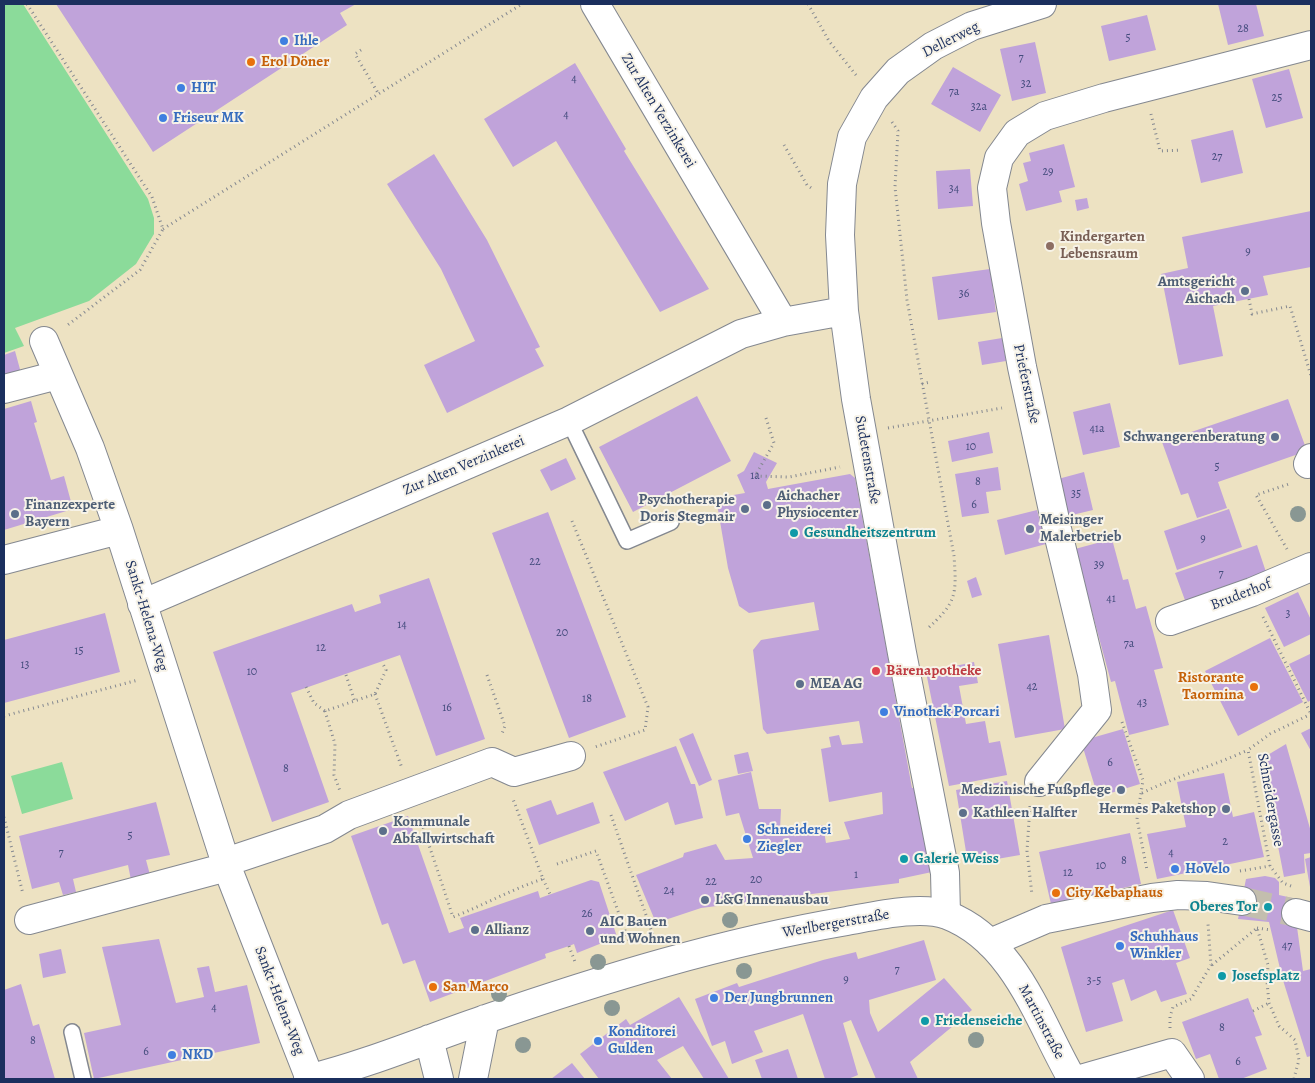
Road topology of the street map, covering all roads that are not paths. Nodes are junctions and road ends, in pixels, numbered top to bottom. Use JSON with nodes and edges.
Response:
{"nodes":[{"id":1,"x":595,"y":4,"type":"edge"},
{"id":2,"x":1042,"y":4,"type":"edge"},
{"id":3,"x":1311,"y":45,"type":"edge"},
{"id":4,"x":874,"y":98,"type":"joint"},
{"id":5,"x":844,"y":311,"type":"junction"},
{"id":6,"x":783,"y":322,"type":"junction"},
{"id":7,"x":44,"y":342,"type":"road end"},
{"id":8,"x":58,"y":375,"type":"junction"},
{"id":9,"x":4,"y":389,"type":"edge"},
{"id":10,"x":569,"y":421,"type":"junction"},
{"id":11,"x":671,"y":522,"type":"dead end"},
{"id":12,"x":119,"y":530,"type":"junction"},
{"id":13,"x":1303,"y":557,"type":"edge"},
{"id":14,"x":4,"y":560,"type":"edge"},
{"id":15,"x":142,"y":604,"type":"junction"},
{"id":16,"x":1170,"y":621,"type":"dead end"},
{"id":17,"x":571,"y":756,"type":"road end"},
{"id":18,"x":1039,"y":782,"type":"road end"},
{"id":19,"x":226,"y":864,"type":"junction"},
{"id":20,"x":1242,"y":901,"type":"tunnel mouth"},
{"id":21,"x":946,"y":914,"type":"junction"},
{"id":22,"x":29,"y":920,"type":"road end"},
{"id":23,"x":990,"y":943,"type":"junction"},
{"id":24,"x":485,"y":1020,"type":"junction"},
{"id":25,"x":72,"y":1032,"type":"dead end"},
{"id":26,"x":429,"y":1040,"type":"junction"},
{"id":27,"x":83,"y":1079,"type":"edge"},
{"id":28,"x":309,"y":1079,"type":"edge"},
{"id":29,"x":439,"y":1079,"type":"edge"},
{"id":30,"x":473,"y":1079,"type":"edge"},
{"id":31,"x":1072,"y":1079,"type":"edge"},
{"id":32,"x":1081,"y":1079,"type":"edge"},
{"id":33,"x":1190,"y":1079,"type":"edge"}],
"edges":[{"from":1,"to":6,"type":"street","name":"Zur Alten Verzinkerei"},
{"from":2,"to":4,"type":"street","name":"Dellerweg"},
{"from":3,"to":18,"type":"street","name":"Prieferstraße"},
{"from":4,"to":5,"type":"street","name":"Sudetenstraße"},
{"from":5,"to":6,"type":"street","name":"Zur Alten Verzinkerei"},
{"from":5,"to":21,"type":"street","name":"Sudetenstraße"},
{"from":6,"to":10,"type":"street","name":"Zur Alten Verzinkerei"},
{"from":7,"to":8,"type":"street","name":"Sankt-Helena-Weg"},
{"from":8,"to":9,"type":"street"},
{"from":8,"to":12,"type":"street","name":"Sankt-Helena-Weg"},
{"from":10,"to":11,"type":"lane"},
{"from":10,"to":15,"type":"street","name":"Zur Alten Verzinkerei"},
{"from":12,"to":14,"type":"street"},
{"from":12,"to":15,"type":"street","name":"Sankt-Helena-Weg"},
{"from":13,"to":16,"type":"street","name":"Bruderhof"},
{"from":15,"to":19,"type":"street","name":"Sankt-Helena-Weg"},
{"from":17,"to":19,"type":"street"},
{"from":19,"to":22,"type":"street"},
{"from":19,"to":28,"type":"street","name":"Sankt-Helena-Weg"},
{"from":20,"to":23,"type":"street"},
{"from":21,"to":23,"type":"street","name":"Werlbergerstraße"},
{"from":21,"to":24,"type":"street","name":"Werlbergerstraße"},
{"from":23,"to":31,"type":"street","name":"Martinstraße"},
{"from":24,"to":26,"type":"street","name":"Werlbergerstraße"},
{"from":24,"to":30,"type":"street"},
{"from":25,"to":27,"type":"lane"},
{"from":26,"to":28,"type":"street","name":"Werlbergerstraße"},
{"from":26,"to":29,"type":"street"},
{"from":32,"to":33,"type":"street"}]}
